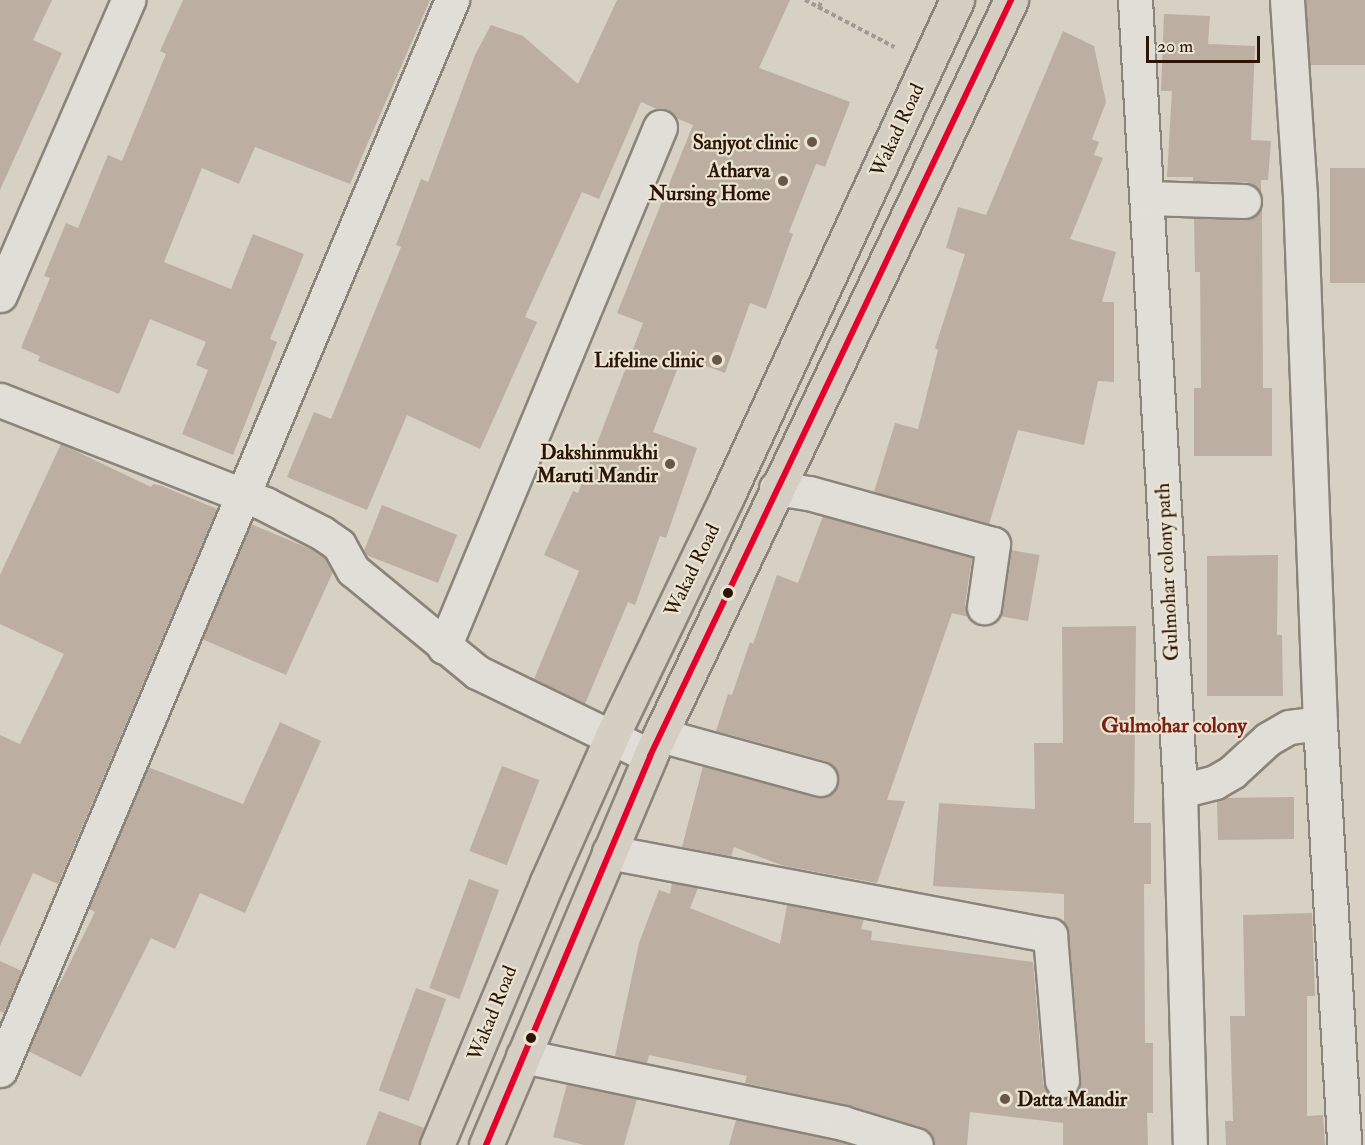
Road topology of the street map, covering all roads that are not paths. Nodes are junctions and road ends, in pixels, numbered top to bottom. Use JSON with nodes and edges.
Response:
{"nodes":[{"id":1,"x":128,"y":0,"type":"edge"},
{"id":2,"x":453,"y":0,"type":"edge"},
{"id":3,"x":957,"y":0,"type":"edge"},
{"id":4,"x":1011,"y":0,"type":"edge"},
{"id":5,"x":1135,"y":0,"type":"edge"},
{"id":6,"x":1287,"y":0,"type":"edge"},
{"id":7,"x":660,"y":127,"type":"dead end"},
{"id":8,"x":1147,"y":198,"type":"junction"},
{"id":9,"x":1244,"y":201,"type":"dead end"},
{"id":10,"x":0,"y":295,"type":"edge"},
{"id":11,"x":0,"y":400,"type":"edge"},
{"id":12,"x":776,"y":488,"type":"junction"},
{"id":13,"x":243,"y":495,"type":"junction"},
{"id":14,"x":984,"y":607,"type":"dead end"},
{"id":15,"x":444,"y":647,"type":"junction"},
{"id":16,"x":1320,"y":723,"type":"junction"},
{"id":17,"x":611,"y":738,"type":"junction"},
{"id":18,"x":655,"y":746,"type":"junction"},
{"id":19,"x":820,"y":779,"type":"dead end"},
{"id":20,"x":1180,"y":791,"type":"junction"},
{"id":21,"x":609,"y":852,"type":"junction"},
{"id":22,"x":523,"y":1056,"type":"junction"},
{"id":23,"x":0,"y":1070,"type":"edge"},
{"id":24,"x":1062,"y":1081,"type":"dead end"},
{"id":25,"x":438,"y":1145,"type":"edge"},
{"id":26,"x":486,"y":1145,"type":"edge"},
{"id":27,"x":916,"y":1145,"type":"edge"},
{"id":28,"x":1190,"y":1145,"type":"edge"},
{"id":29,"x":1344,"y":1145,"type":"edge"}],
"edges":[{"from":1,"to":10,"type":"street"},
{"from":2,"to":13,"type":"street"},
{"from":3,"to":17,"type":"main road","name":"Wakad Road"},
{"from":4,"to":12,"type":"main road","name":"Wakad Road"},
{"from":5,"to":8,"type":"street","name":"Gulmohar colony path"},
{"from":6,"to":16,"type":"street"},
{"from":7,"to":15,"type":"street"},
{"from":8,"to":9,"type":"street"},
{"from":8,"to":20,"type":"street","name":"Gulmohar colony path"},
{"from":11,"to":13,"type":"street"},
{"from":12,"to":14,"type":"street"},
{"from":12,"to":18,"type":"main road","name":"Wakad Road"},
{"from":13,"to":15,"type":"street"},
{"from":13,"to":23,"type":"street"},
{"from":15,"to":17,"type":"street"},
{"from":16,"to":20,"type":"street"},
{"from":16,"to":29,"type":"street"},
{"from":17,"to":18,"type":"street"},
{"from":17,"to":25,"type":"main road","name":"Wakad Road"},
{"from":18,"to":19,"type":"street"},
{"from":18,"to":21,"type":"main road","name":"Wakad Road"},
{"from":20,"to":28,"type":"street","name":"Gulmohar colony path"},
{"from":21,"to":22,"type":"main road","name":"Wakad Road"},
{"from":21,"to":24,"type":"street"},
{"from":22,"to":26,"type":"main road","name":"Wakad Road"},
{"from":22,"to":27,"type":"street"}]}
